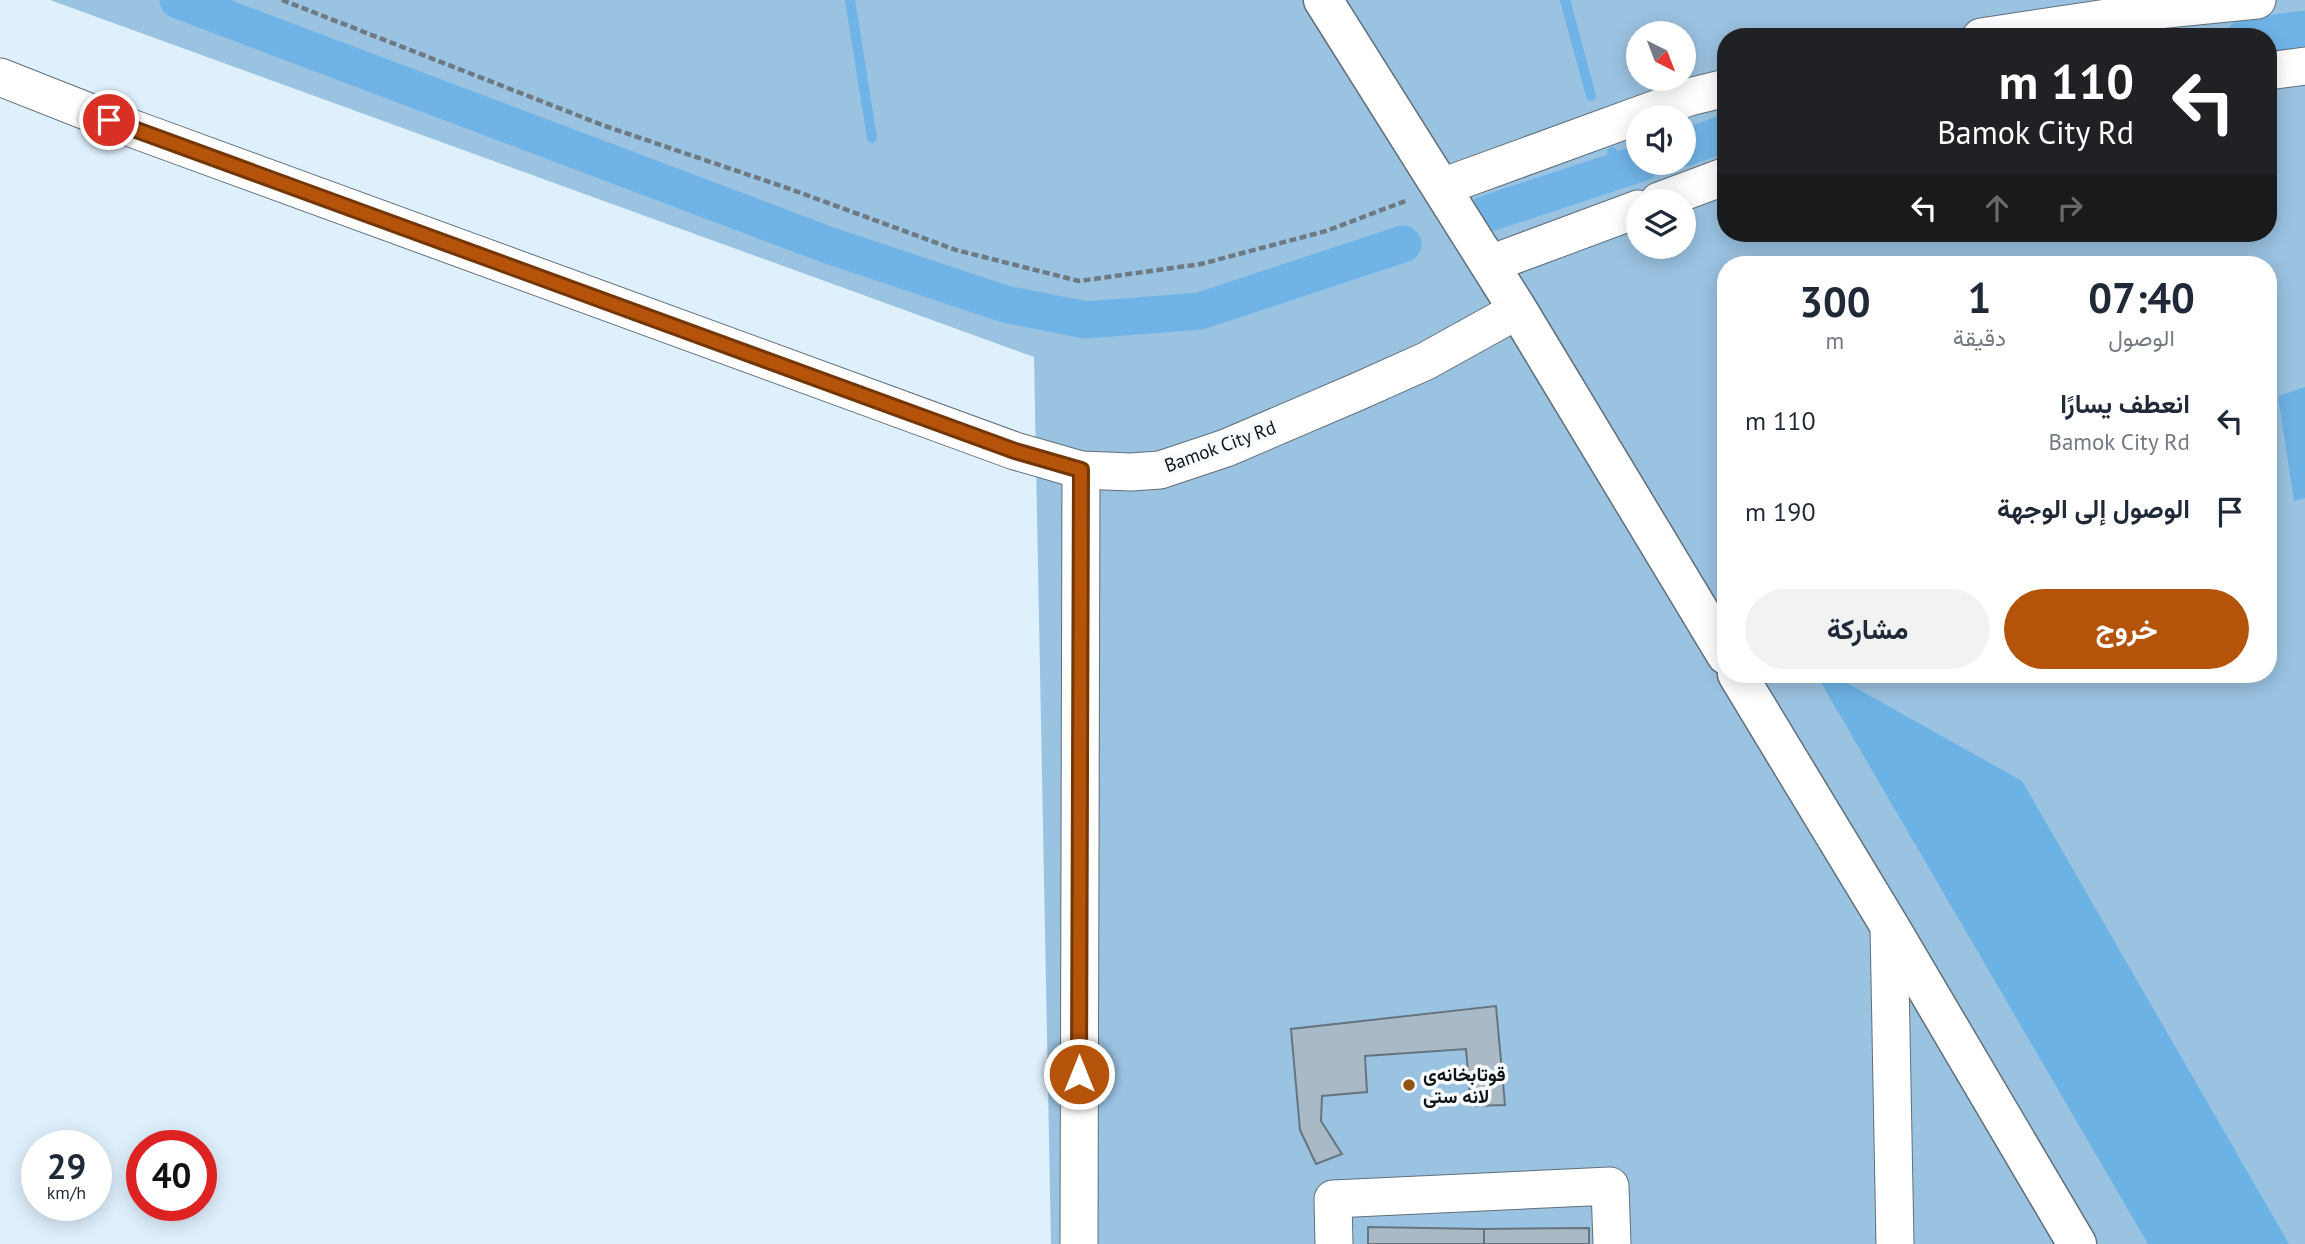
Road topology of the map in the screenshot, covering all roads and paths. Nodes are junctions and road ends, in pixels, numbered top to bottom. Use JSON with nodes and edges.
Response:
{"nodes":[{"id":1,"x":282,"y":0,"type":"edge"},
{"id":2,"x":1323,"y":0,"type":"edge"},
{"id":3,"x":2257,"y":0,"type":"edge"},
{"id":4,"x":2041,"y":28,"type":"edge"},
{"id":5,"x":2305,"y":66,"type":"edge"},
{"id":6,"x":2277,"y":70,"type":"edge"},
{"id":7,"x":0,"y":77,"type":"edge"},
{"id":8,"x":1717,"y":90,"type":"edge"},
{"id":9,"x":1717,"y":179,"type":"edge"},
{"id":10,"x":1442,"y":187,"type":"junction"},
{"id":11,"x":1691,"y":189,"type":"edge"},
{"id":12,"x":1626,"y":213,"type":"edge"},
{"id":13,"x":1490,"y":264,"type":"junction"},
{"id":14,"x":1518,"y":310,"type":"junction"},
{"id":15,"x":1081,"y":470,"type":"junction"},
{"id":16,"x":1717,"y":640,"type":"edge"},
{"id":17,"x":1742,"y":683,"type":"edge"},
{"id":18,"x":1889,"y":925,"type":"junction"},
{"id":19,"x":1079,"y":1244,"type":"edge"},
{"id":20,"x":1334,"y":1244,"type":"edge"},
{"id":21,"x":1612,"y":1244,"type":"edge"},
{"id":22,"x":1895,"y":1244,"type":"edge"},
{"id":23,"x":2077,"y":1244,"type":"edge"}],
"edges":[{"from":1,"to":10,"type":"path"},
{"from":2,"to":10,"type":"main road"},
{"from":3,"to":4,"type":"street"},
{"from":5,"to":6,"type":"street"},
{"from":7,"to":15,"type":"street","name":"Bamok City Rd"},
{"from":8,"to":10,"type":"street"},
{"from":9,"to":11,"type":"street"},
{"from":10,"to":13,"type":"main road"},
{"from":12,"to":13,"type":"street"},
{"from":13,"to":14,"type":"main road"},
{"from":14,"to":15,"type":"street","name":"Bamok City Rd"},
{"from":14,"to":16,"type":"main road"},
{"from":15,"to":19,"type":"street"},
{"from":17,"to":18,"type":"main road"},
{"from":18,"to":22,"type":"street"},
{"from":18,"to":23,"type":"main road"},
{"from":20,"to":21,"type":"street"}]}
